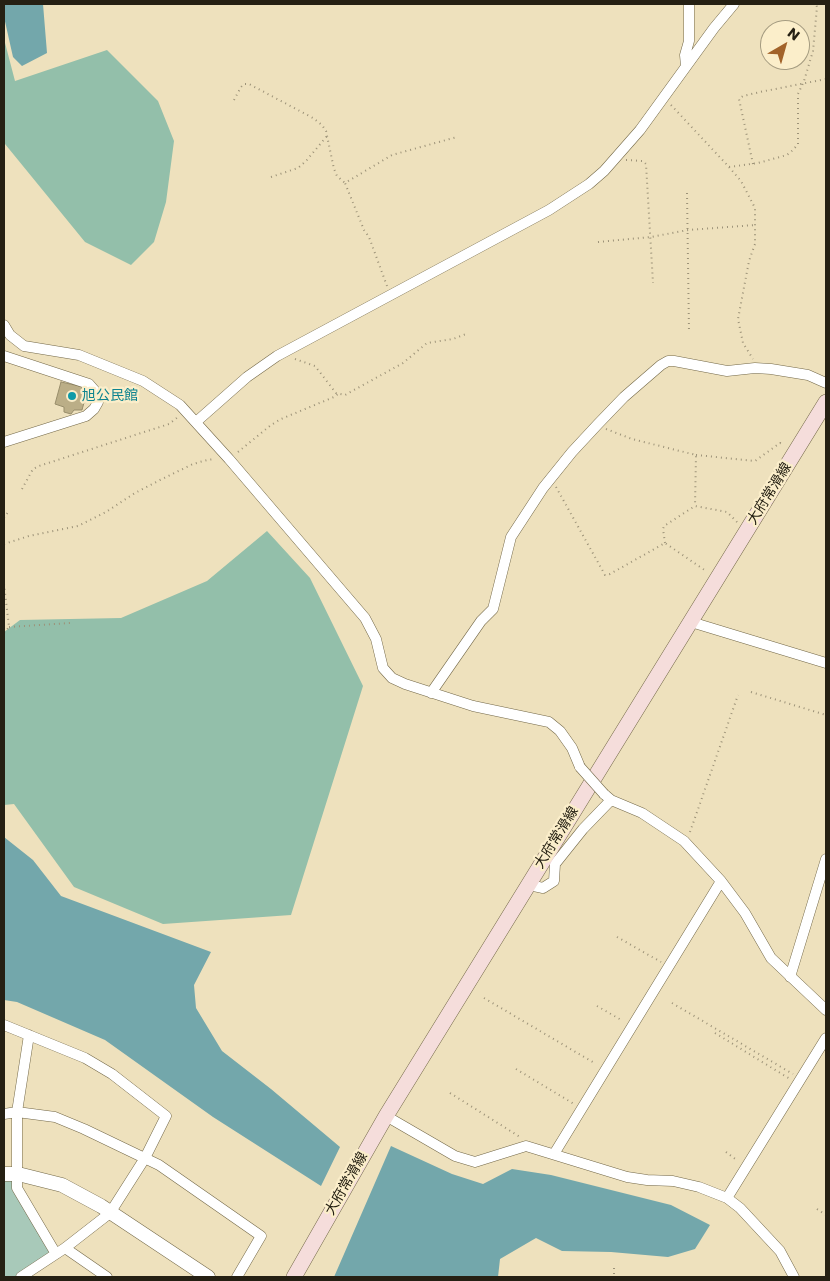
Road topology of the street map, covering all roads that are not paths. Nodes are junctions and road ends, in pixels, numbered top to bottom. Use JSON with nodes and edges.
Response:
{"nodes":[{"id":1,"x":690,"y":4,"type":"edge"},
{"id":2,"x":734,"y":4,"type":"edge"},
{"id":3,"x":686,"y":66,"type":"junction"},
{"id":4,"x":4,"y":325,"type":"edge"},
{"id":5,"x":4,"y":356,"type":"edge"},
{"id":6,"x":826,"y":383,"type":"edge"},
{"id":7,"x":826,"y":402,"type":"edge"},
{"id":8,"x":196,"y":422,"type":"junction"},
{"id":9,"x":4,"y":442,"type":"edge"},
{"id":10,"x":691,"y":622,"type":"junction"},
{"id":11,"x":826,"y":663,"type":"edge"},
{"id":12,"x":431,"y":693,"type":"junction"},
{"id":13,"x":608,"y":797,"type":"junction"},
{"id":14,"x":826,"y":859,"type":"edge"},
{"id":15,"x":721,"y":881,"type":"junction"},
{"id":16,"x":529,"y":885,"type":"junction"},
{"id":17,"x":790,"y":977,"type":"junction"},
{"id":18,"x":826,"y":1010,"type":"edge"},
{"id":19,"x":4,"y":1025,"type":"edge"},
{"id":20,"x":29,"y":1035,"type":"junction"},
{"id":21,"x":826,"y":1038,"type":"edge"},
{"id":22,"x":17,"y":1112,"type":"junction"},
{"id":23,"x":4,"y":1114,"type":"edge"},
{"id":24,"x":386,"y":1116,"type":"junction"},
{"id":25,"x":554,"y":1154,"type":"junction"},
{"id":26,"x":145,"y":1158,"type":"junction"},
{"id":27,"x":4,"y":1174,"type":"edge"},
{"id":28,"x":18,"y":1174,"type":"junction"},
{"id":29,"x":727,"y":1198,"type":"junction"},
{"id":30,"x":110,"y":1213,"type":"junction"},
{"id":31,"x":60,"y":1251,"type":"junction"},
{"id":32,"x":102,"y":1276,"type":"edge"},
{"id":33,"x":21,"y":1277,"type":"edge"},
{"id":34,"x":208,"y":1277,"type":"edge"},
{"id":35,"x":237,"y":1277,"type":"edge"},
{"id":36,"x":294,"y":1277,"type":"edge"},
{"id":37,"x":794,"y":1277,"type":"edge"}],
"edges":[{"from":1,"to":3,"type":"street"},
{"from":2,"to":3,"type":"street"},
{"from":3,"to":8,"type":"street"},
{"from":4,"to":8,"type":"street"},
{"from":5,"to":9,"type":"street"},
{"from":6,"to":12,"type":"street"},
{"from":7,"to":10,"type":"main road","name":"大府常滑線"},
{"from":8,"to":12,"type":"street"},
{"from":10,"to":11,"type":"street"},
{"from":10,"to":16,"type":"main road","name":"大府常滑線"},
{"from":12,"to":13,"type":"street","bridge":true},
{"from":13,"to":15,"type":"street"},
{"from":13,"to":16,"type":"street"},
{"from":14,"to":17,"type":"street"},
{"from":15,"to":17,"type":"street"},
{"from":15,"to":25,"type":"street"},
{"from":16,"to":24,"type":"main road","name":"大府常滑線"},
{"from":17,"to":18,"type":"street"},
{"from":19,"to":20,"type":"street"},
{"from":20,"to":22,"type":"street"},
{"from":20,"to":26,"type":"street"},
{"from":21,"to":29,"type":"street"},
{"from":22,"to":23,"type":"street"},
{"from":22,"to":26,"type":"street"},
{"from":22,"to":28,"type":"street"},
{"from":24,"to":25,"type":"street"},
{"from":24,"to":36,"type":"main road","name":"大府常滑線"},
{"from":25,"to":29,"type":"street"},
{"from":26,"to":30,"type":"street"},
{"from":26,"to":35,"type":"street"},
{"from":27,"to":28,"type":"street"},
{"from":28,"to":30,"type":"street"},
{"from":28,"to":31,"type":"street"},
{"from":29,"to":37,"type":"street"},
{"from":30,"to":31,"type":"street"},
{"from":30,"to":34,"type":"street"},
{"from":31,"to":32,"type":"street"},
{"from":31,"to":33,"type":"street"}]}
